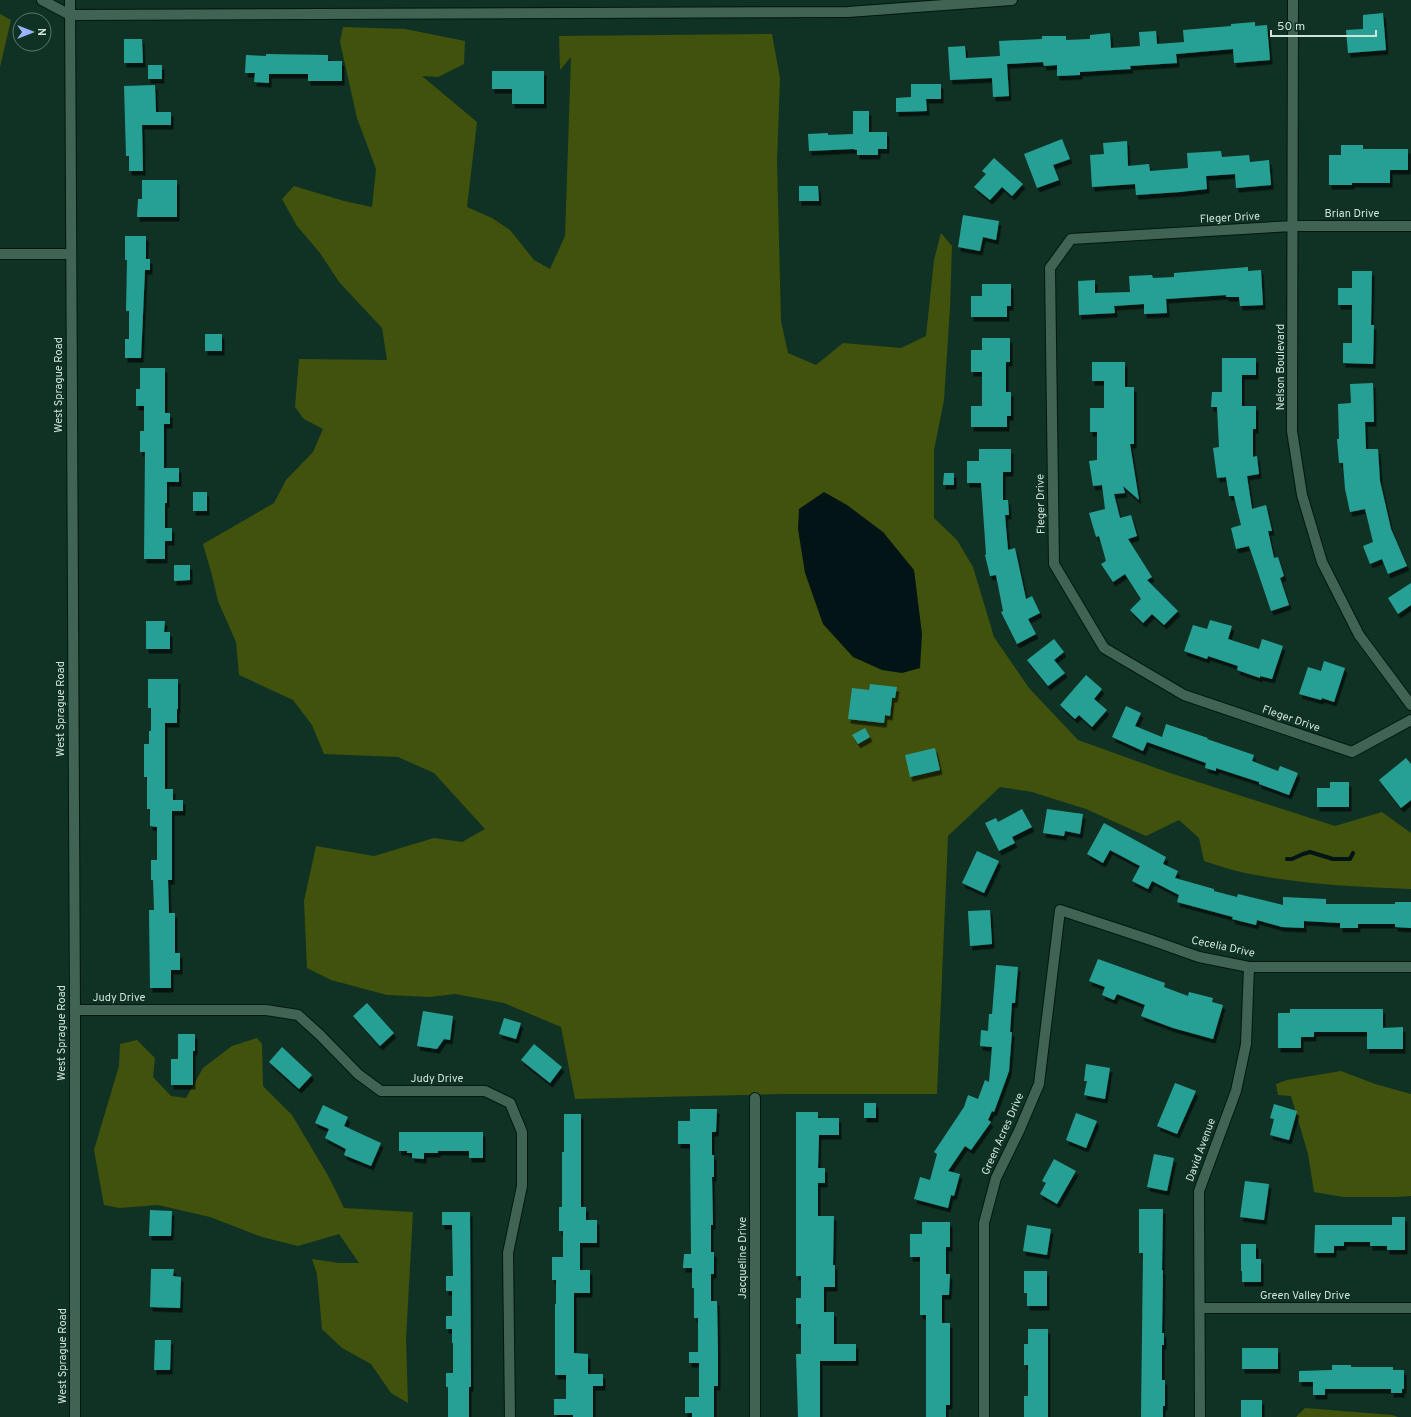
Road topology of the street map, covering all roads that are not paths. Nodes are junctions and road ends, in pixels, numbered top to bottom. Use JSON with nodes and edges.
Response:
{"nodes":[{"id":1,"x":42,"y":0,"type":"edge"},
{"id":2,"x":70,"y":0,"type":"edge"},
{"id":3,"x":1012,"y":0,"type":"edge"},
{"id":4,"x":1294,"y":0,"type":"edge"},
{"id":5,"x":70,"y":14,"type":"junction"},
{"id":6,"x":1294,"y":226,"type":"junction"},
{"id":7,"x":1411,"y":226,"type":"edge"},
{"id":8,"x":0,"y":254,"type":"edge"},
{"id":9,"x":70,"y":254,"type":"junction"},
{"id":10,"x":1411,"y":705,"type":"edge"},
{"id":11,"x":1411,"y":720,"type":"edge"},
{"id":12,"x":1060,"y":910,"type":"joint"},
{"id":13,"x":1249,"y":967,"type":"junction"},
{"id":14,"x":1411,"y":967,"type":"edge"},
{"id":15,"x":74,"y":1010,"type":"junction"},
{"id":16,"x":755,"y":1098,"type":"dead end"},
{"id":17,"x":1200,"y":1308,"type":"junction"},
{"id":18,"x":1411,"y":1308,"type":"edge"},
{"id":19,"x":74,"y":1417,"type":"edge"},
{"id":20,"x":510,"y":1417,"type":"edge"},
{"id":21,"x":755,"y":1417,"type":"edge"},
{"id":22,"x":984,"y":1417,"type":"edge"},
{"id":23,"x":1200,"y":1417,"type":"edge"}],
"edges":[{"from":1,"to":5,"type":"street"},
{"from":2,"to":5,"type":"street","name":"West Sprague Road"},
{"from":3,"to":5,"type":"street"},
{"from":4,"to":6,"type":"street","name":"Nelson Boulevard"},
{"from":5,"to":9,"type":"street","name":"West Sprague Road"},
{"from":6,"to":7,"type":"street","name":"Brian Drive"},
{"from":6,"to":10,"type":"street","name":"Nelson Boulevard"},
{"from":6,"to":11,"type":"street","name":"Fleger Drive"},
{"from":8,"to":9,"type":"street"},
{"from":9,"to":15,"type":"street","name":"West Sprague Road"},
{"from":12,"to":13,"type":"street","name":"Cecelia Drive"},
{"from":12,"to":22,"type":"street","name":"Green Acres Drive"},
{"from":13,"to":14,"type":"street","name":"Cecelia Drive"},
{"from":13,"to":17,"type":"street","name":"David Avenue"},
{"from":15,"to":19,"type":"street","name":"West Sprague Road"},
{"from":15,"to":20,"type":"street","name":"Judy Drive"},
{"from":16,"to":21,"type":"street","name":"Jacqueline Drive"},
{"from":17,"to":18,"type":"street","name":"Green Valley Drive"},
{"from":17,"to":23,"type":"street","name":"David Avenue"}]}
